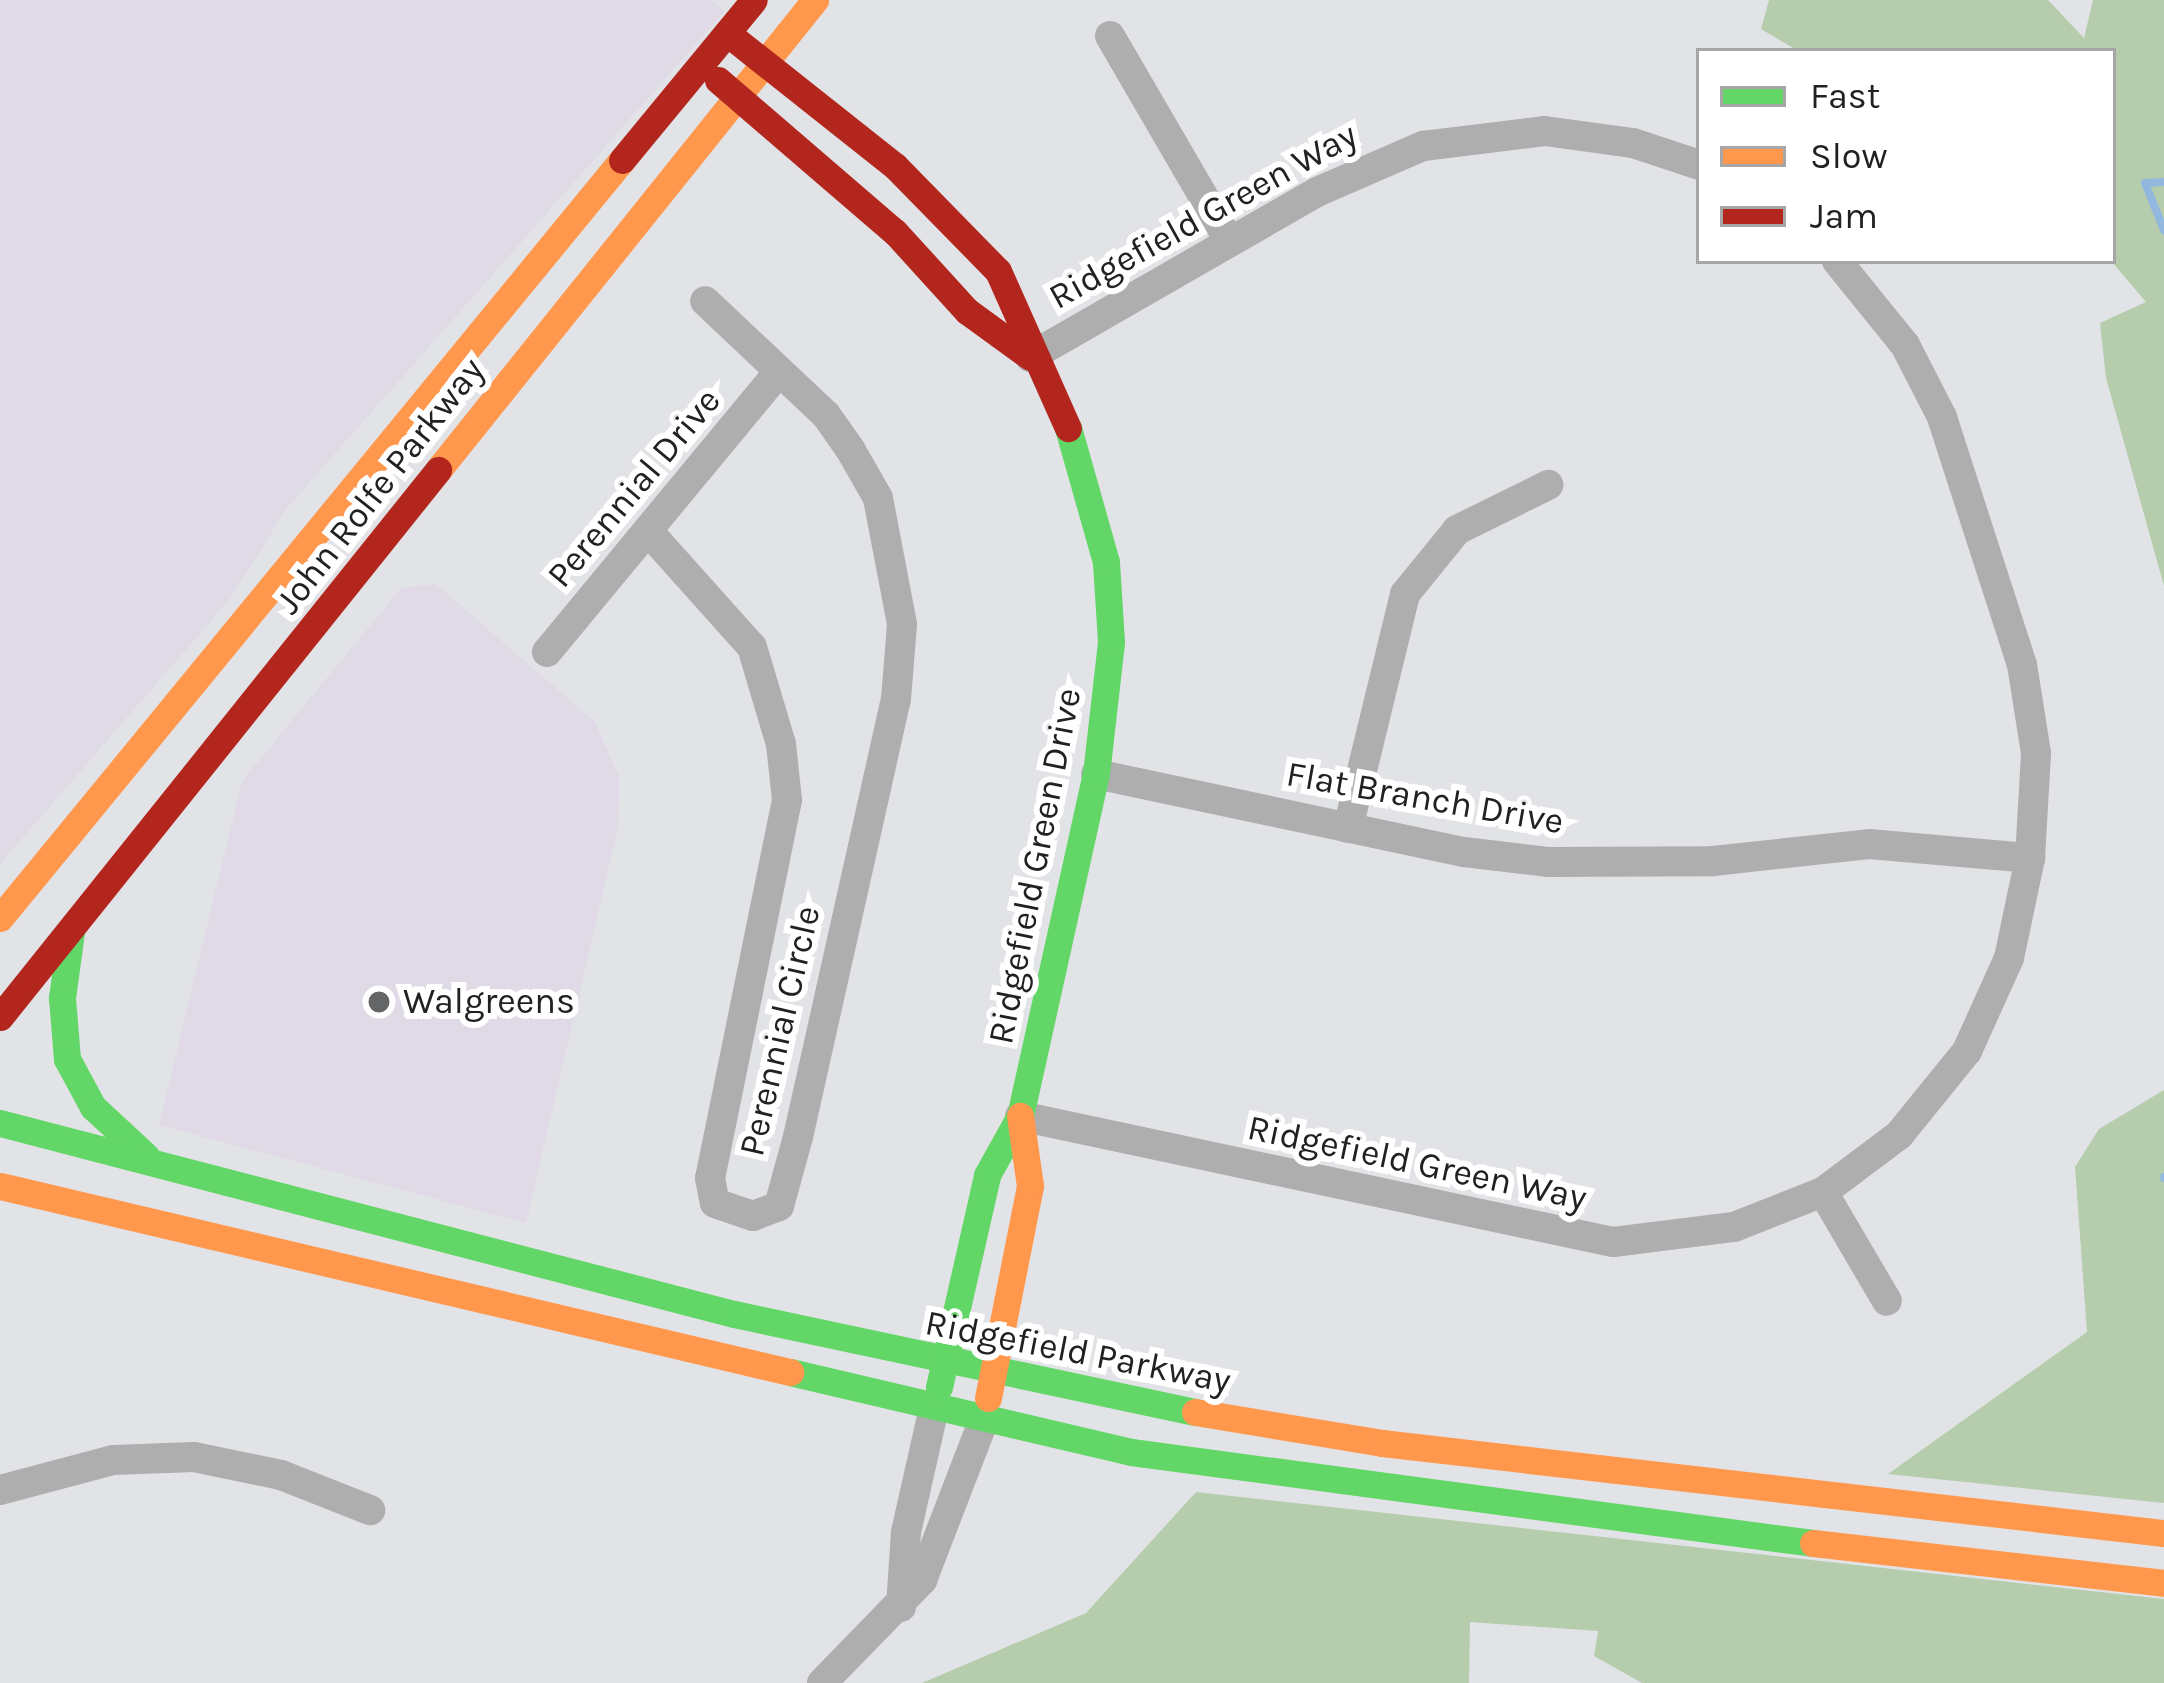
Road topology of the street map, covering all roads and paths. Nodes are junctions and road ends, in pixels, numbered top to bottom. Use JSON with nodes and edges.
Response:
{"nodes":[{"id":1,"x":754,"y":0,"type":"edge"},
{"id":2,"x":815,"y":0,"type":"edge"},
{"id":3,"x":727,"y":33,"type":"junction"},
{"id":4,"x":1111,"y":36,"type":"dead end"},
{"id":5,"x":764,"y":62,"type":"junction"},
{"id":6,"x":702,"y":66,"type":"junction"},
{"id":7,"x":737,"y":96,"type":"junction"},
{"id":8,"x":1696,"y":164,"type":"edge"},
{"id":9,"x":1230,"y":242,"type":"junction"},
{"id":10,"x":1839,"y":264,"type":"edge"},
{"id":11,"x":705,"y":301,"type":"dead end"},
{"id":12,"x":1030,"y":357,"type":"junction"},
{"id":13,"x":779,"y":372,"type":"junction"},
{"id":14,"x":1548,"y":485,"type":"dead end"},
{"id":15,"x":650,"y":532,"type":"junction"},
{"id":16,"x":547,"y":652,"type":"dead end"},
{"id":17,"x":1096,"y":774,"type":"junction"},
{"id":18,"x":1348,"y":828,"type":"junction"},
{"id":19,"x":2030,"y":857,"type":"junction"},
{"id":20,"x":0,"y":918,"type":"edge"},
{"id":21,"x":71,"y":929,"type":"junction"},
{"id":22,"x":0,"y":1017,"type":"edge"},
{"id":23,"x":1020,"y":1116,"type":"junction"},
{"id":24,"x":0,"y":1123,"type":"edge"},
{"id":25,"x":151,"y":1161,"type":"junction"},
{"id":26,"x":8,"y":1191,"type":"edge"},
{"id":27,"x":1823,"y":1192,"type":"junction"},
{"id":28,"x":1887,"y":1301,"type":"dead end"},
{"id":29,"x":945,"y":1364,"type":"junction"},
{"id":30,"x":993,"y":1374,"type":"junction"},
{"id":31,"x":934,"y":1412,"type":"junction"},
{"id":32,"x":983,"y":1422,"type":"junction"},
{"id":33,"x":0,"y":1490,"type":"edge"},
{"id":34,"x":370,"y":1510,"type":"dead end"},
{"id":35,"x":2164,"y":1534,"type":"edge"},
{"id":36,"x":2164,"y":1582,"type":"edge"},
{"id":37,"x":901,"y":1607,"type":"junction"},
{"id":38,"x":822,"y":1683,"type":"edge"}],
"edges":[{"from":1,"to":3,"type":"main road","name":"John Rolfe Parkway"},
{"from":2,"to":5,"type":"main road","name":"John Rolfe Parkway"},
{"from":3,"to":5,"type":"main road","name":"Ridgefield Green Drive"},
{"from":3,"to":6,"type":"main road","name":"John Rolfe Parkway"},
{"from":4,"to":9,"type":"street"},
{"from":5,"to":7,"type":"main road","name":"John Rolfe Parkway"},
{"from":5,"to":12,"type":"main road","name":"Ridgefield Green Drive"},
{"from":6,"to":7,"type":"main road","name":"Ridgefield Green Drive"},
{"from":6,"to":20,"type":"main road","name":"John Rolfe Parkway"},
{"from":7,"to":12,"type":"main road","name":"Ridgefield Green Drive"},
{"from":7,"to":21,"type":"main road","name":"John Rolfe Parkway"},
{"from":8,"to":9,"type":"street","name":"Ridgefield Green Way"},
{"from":9,"to":12,"type":"street","name":"Ridgefield Green Way"},
{"from":10,"to":19,"type":"street","name":"Ridgefield Green Way"},
{"from":11,"to":13,"type":"street","name":"Perennial Circle"},
{"from":12,"to":17,"type":"main road","name":"Ridgefield Green Drive"},
{"from":13,"to":15,"type":"street","name":"Perennial Drive"},
{"from":13,"to":15,"type":"street","name":"Perennial Circle"},
{"from":14,"to":18,"type":"street"},
{"from":15,"to":16,"type":"street","name":"Perennial Drive"},
{"from":17,"to":18,"type":"street","name":"Flat Branch Drive"},
{"from":17,"to":23,"type":"main road","name":"Ridgefield Green Drive"},
{"from":18,"to":19,"type":"street","name":"Flat Branch Drive"},
{"from":19,"to":27,"type":"street","name":"Ridgefield Green Way"},
{"from":21,"to":22,"type":"main road","name":"John Rolfe Parkway"},
{"from":21,"to":25,"type":"main road"},
{"from":23,"to":27,"type":"street","name":"Ridgefield Green Way"},
{"from":23,"to":29,"type":"main road"},
{"from":23,"to":30,"type":"main road"},
{"from":24,"to":25,"type":"main road","name":"Ridgefield Parkway"},
{"from":25,"to":29,"type":"main road","name":"Ridgefield Parkway"},
{"from":26,"to":31,"type":"main road"},
{"from":27,"to":28,"type":"street"},
{"from":29,"to":30,"type":"main road","name":"Ridgefield Parkway"},
{"from":29,"to":31,"type":"main road"},
{"from":30,"to":32,"type":"main road"},
{"from":30,"to":35,"type":"main road","name":"Ridgefield Parkway"},
{"from":31,"to":32,"type":"main road"},
{"from":31,"to":37,"type":"street"},
{"from":32,"to":36,"type":"main road"},
{"from":32,"to":37,"type":"street"},
{"from":33,"to":34,"type":"street"},
{"from":37,"to":38,"type":"street"}]}
